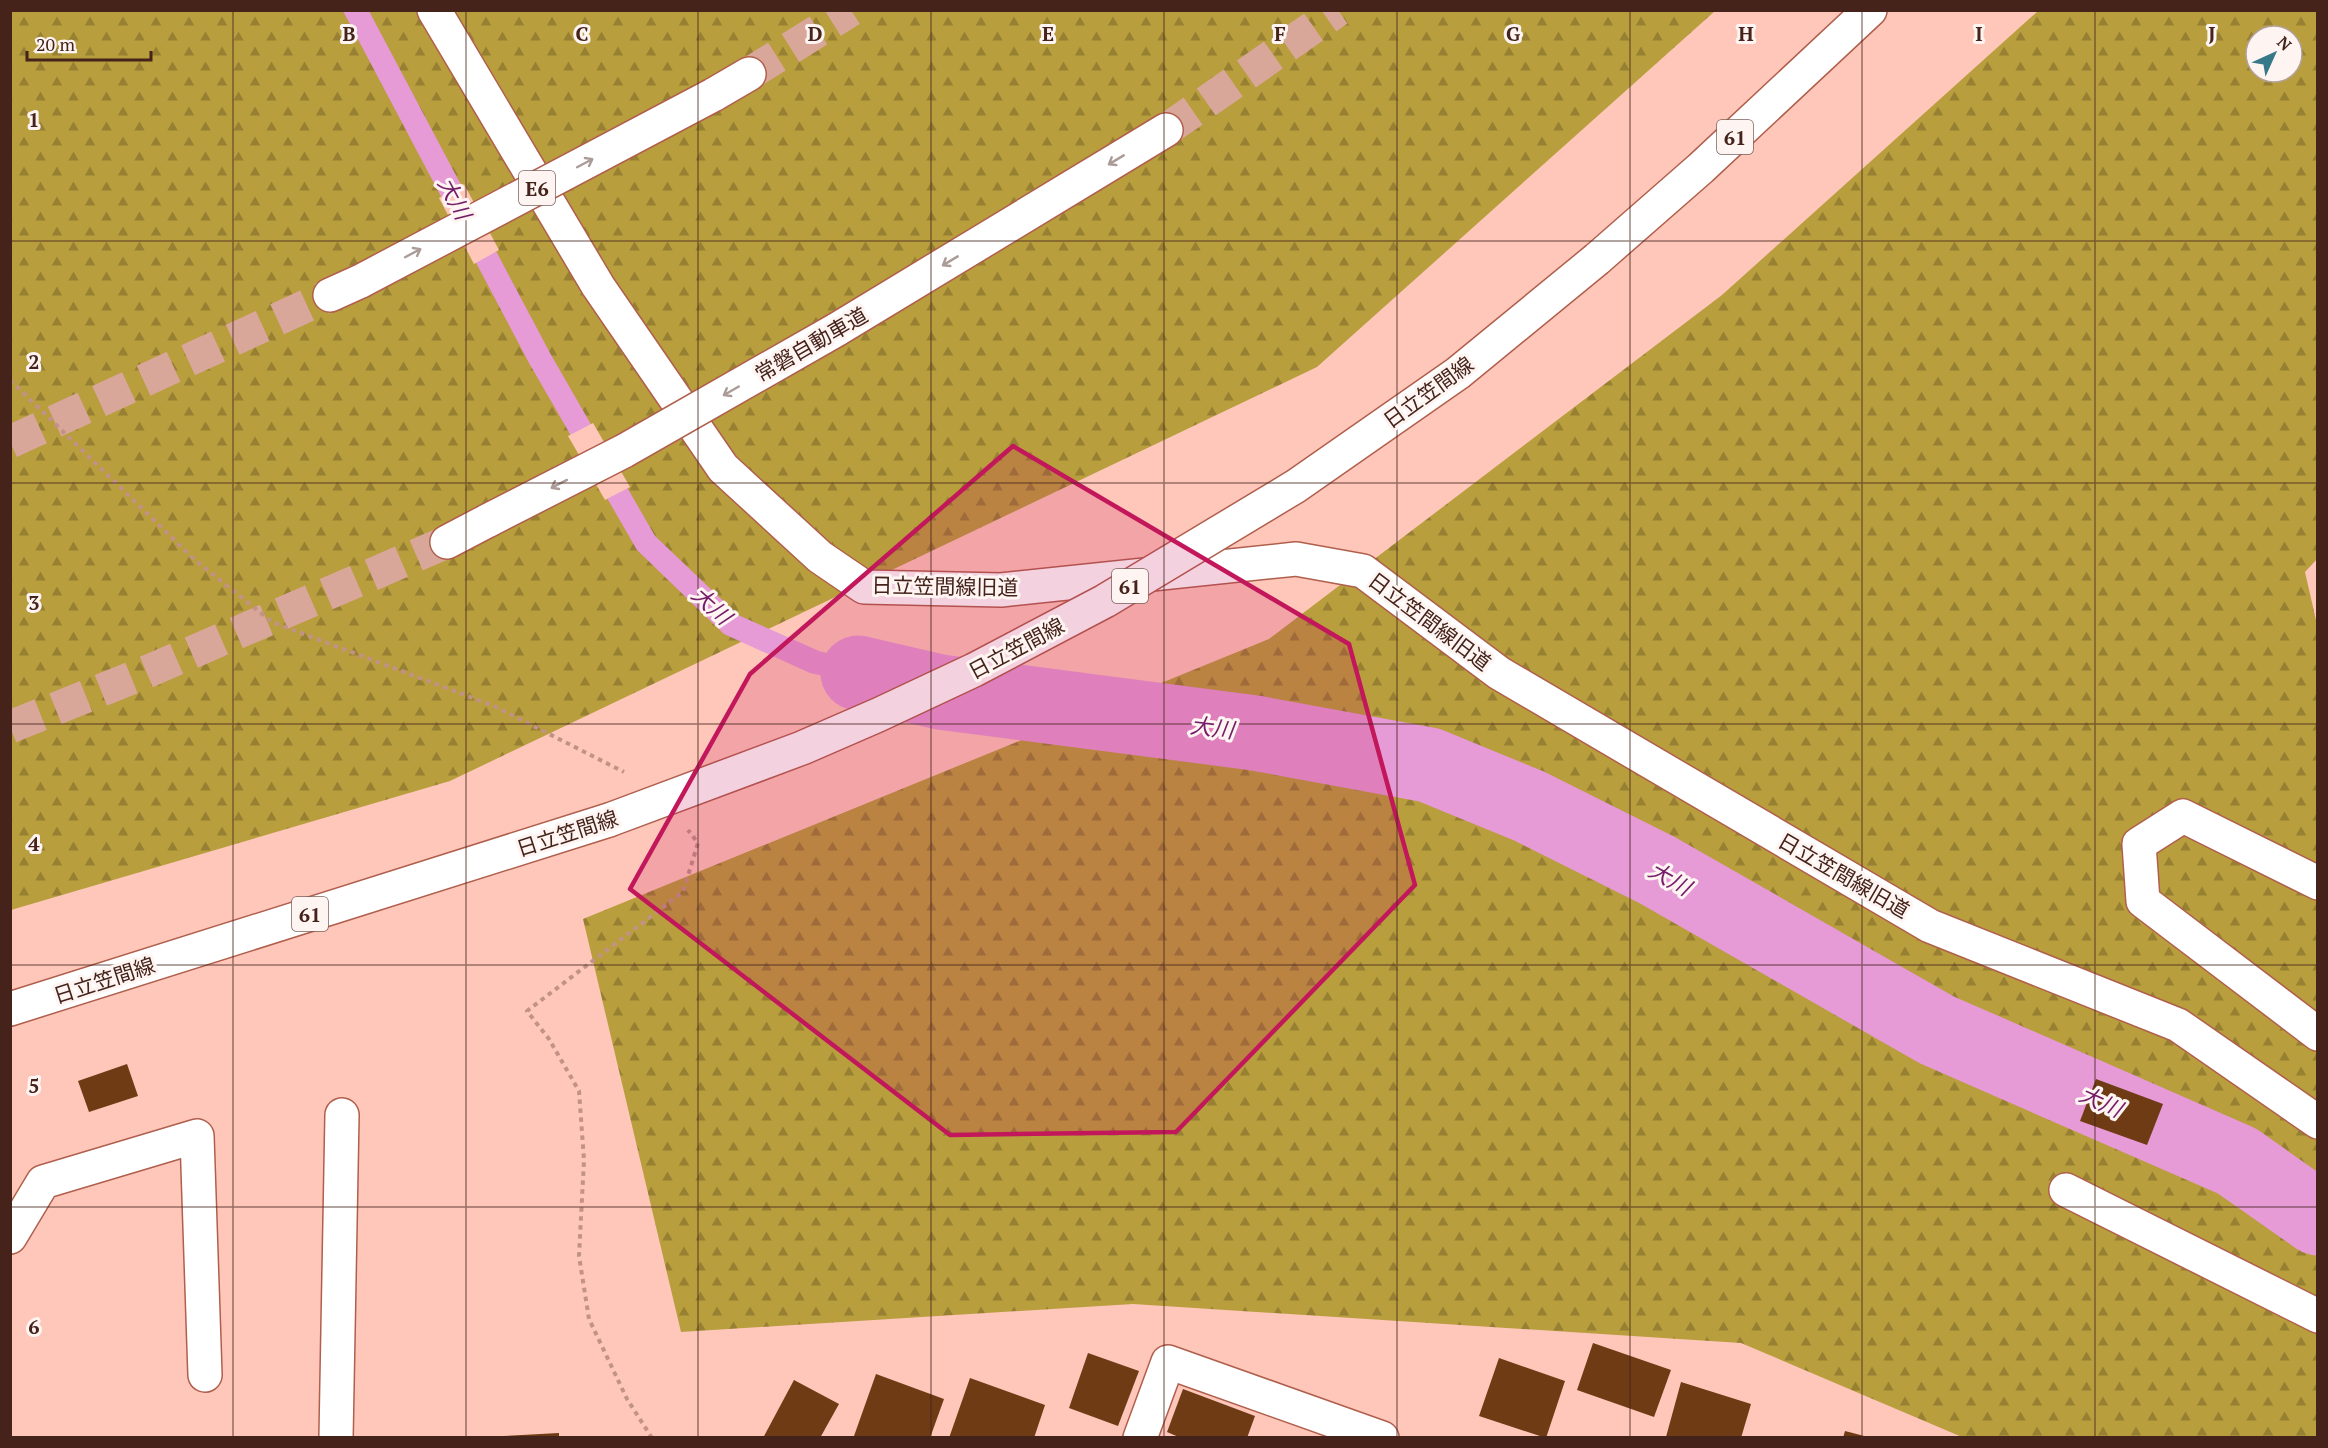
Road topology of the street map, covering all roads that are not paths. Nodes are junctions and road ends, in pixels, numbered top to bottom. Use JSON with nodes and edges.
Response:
{"nodes":[{"id":1,"x":434,"y":10,"type":"edge"},
{"id":2,"x":1870,"y":10,"type":"edge"},
{"id":3,"x":749,"y":74,"type":"tunnel mouth"},
{"id":4,"x":1166,"y":130,"type":"tunnel mouth"},
{"id":5,"x":330,"y":296,"type":"tunnel mouth"},
{"id":6,"x":447,"y":542,"type":"tunnel mouth"},
{"id":7,"x":2318,"y":883,"type":"edge"},
{"id":8,"x":10,"y":1009,"type":"edge"},
{"id":9,"x":2318,"y":1034,"type":"edge"},
{"id":10,"x":342,"y":1115,"type":"dead end"},
{"id":11,"x":2318,"y":1122,"type":"edge"},
{"id":12,"x":2066,"y":1190,"type":"dead end"},
{"id":13,"x":10,"y":1237,"type":"edge"},
{"id":14,"x":2318,"y":1316,"type":"edge"},
{"id":15,"x":205,"y":1375,"type":"dead end"},
{"id":16,"x":336,"y":1437,"type":"edge"},
{"id":17,"x":1140,"y":1437,"type":"edge"},
{"id":18,"x":1382,"y":1437,"type":"edge"}],
"edges":[{"from":1,"to":11,"type":"main road","name":"日立笠間線旧道"},
{"from":2,"to":8,"type":"main road","name":"日立笠間線","number":"61","bridge":true},
{"from":5,"to":3,"type":"main road","number":"E6","one_way":true,"bridge":true},
{"from":4,"to":6,"type":"main road","name":"常磐自動車道","one_way":true,"bridge":true},
{"from":7,"to":9,"type":"main road"},
{"from":10,"to":16,"type":"main road"},
{"from":12,"to":14,"type":"main road"},
{"from":13,"to":15,"type":"main road"},
{"from":17,"to":18,"type":"main road"}]}
